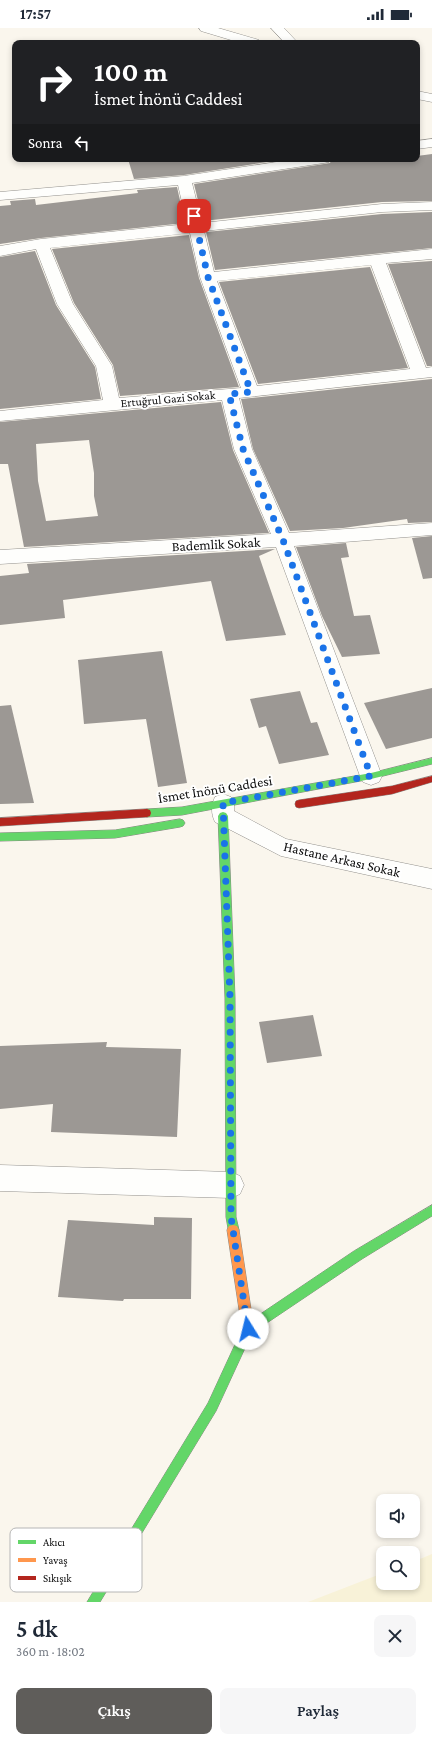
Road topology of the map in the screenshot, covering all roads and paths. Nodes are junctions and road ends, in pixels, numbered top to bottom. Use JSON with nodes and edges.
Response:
{"nodes":[{"id":1,"x":205,"y":28,"type":"edge"},
{"id":2,"x":277,"y":28,"type":"edge"},
{"id":3,"x":244,"y":40,"type":"edge"},
{"id":4,"x":289,"y":40,"type":"edge"},
{"id":5,"x":420,"y":96,"type":"edge"},
{"id":6,"x":432,"y":98,"type":"edge"},
{"id":7,"x":432,"y":143,"type":"edge"},
{"id":8,"x":420,"y":145,"type":"edge"},
{"id":9,"x":304,"y":162,"type":"edge"},
{"id":10,"x":184,"y":180,"type":"junction"},
{"id":11,"x":0,"y":196,"type":"edge"},
{"id":12,"x":432,"y":206,"type":"edge"},
{"id":13,"x":197,"y":228,"type":"junction"},
{"id":14,"x":41,"y":244,"type":"junction"},
{"id":15,"x":0,"y":251,"type":"edge"},
{"id":16,"x":432,"y":254,"type":"edge"},
{"id":17,"x":376,"y":259,"type":"junction"},
{"id":18,"x":208,"y":277,"type":"junction"},
{"id":19,"x":426,"y":372,"type":"edge"},
{"id":20,"x":251,"y":392,"type":"junction"},
{"id":21,"x":229,"y":394,"type":"junction"},
{"id":22,"x":112,"y":404,"type":"junction"},
{"id":23,"x":0,"y":416,"type":"edge"},
{"id":24,"x":432,"y":529,"type":"edge"},
{"id":25,"x":283,"y":540,"type":"junction"},
{"id":26,"x":0,"y":557,"type":"edge"},
{"id":27,"x":432,"y":761,"type":"edge"},
{"id":28,"x":371,"y":776,"type":"junction"},
{"id":29,"x":432,"y":779,"type":"edge"},
{"id":30,"x":292,"y":805,"type":"dead end"},
{"id":31,"x":225,"y":813,"type":"junction"},
{"id":32,"x":192,"y":821,"type":"dead end"},
{"id":33,"x":0,"y":822,"type":"edge"},
{"id":34,"x":0,"y":837,"type":"edge"},
{"id":35,"x":432,"y":879,"type":"edge"},
{"id":36,"x":0,"y":1178,"type":"edge"},
{"id":37,"x":231,"y":1186,"type":"junction"},
{"id":38,"x":432,"y":1210,"type":"edge"},
{"id":39,"x":248,"y":1329,"type":"junction"},
{"id":40,"x":138,"y":1528,"type":"edge"},
{"id":41,"x":99,"y":1592,"type":"edge"},
{"id":42,"x":93,"y":1602,"type":"edge"}],
"edges":[{"from":1,"to":3,"type":"street"},
{"from":2,"to":4,"type":"street"},
{"from":5,"to":6,"type":"street"},
{"from":7,"to":8,"type":"street"},
{"from":9,"to":10,"type":"street"},
{"from":10,"to":11,"type":"street"},
{"from":10,"to":13,"type":"street"},
{"from":12,"to":13,"type":"street"},
{"from":13,"to":14,"type":"street"},
{"from":13,"to":18,"type":"street"},
{"from":14,"to":15,"type":"street"},
{"from":14,"to":22,"type":"street"},
{"from":16,"to":17,"type":"street"},
{"from":17,"to":18,"type":"street"},
{"from":17,"to":19,"type":"street"},
{"from":18,"to":20,"type":"street"},
{"from":19,"to":20,"type":"street","name":"Ertuğrul Gazi Sokak"},
{"from":20,"to":21,"type":"street","name":"Ertuğrul Gazi Sokak"},
{"from":21,"to":22,"type":"street","name":"Ertuğrul Gazi Sokak"},
{"from":21,"to":25,"type":"street"},
{"from":22,"to":23,"type":"street","name":"Ertuğrul Gazi Sokak"},
{"from":24,"to":25,"type":"street","name":"Bademlik Sokak"},
{"from":25,"to":26,"type":"street","name":"Bademlik Sokak"},
{"from":25,"to":28,"type":"street"},
{"from":27,"to":28,"type":"street","name":"İsmet İnönü Caddesi"},
{"from":28,"to":31,"type":"street","name":"İsmet İnönü Caddesi"},
{"from":29,"to":30,"type":"street"},
{"from":31,"to":33,"type":"street","name":"İsmet İnönü Caddesi"},
{"from":31,"to":35,"type":"street","name":"Hastane Arkası Sokak"},
{"from":31,"to":37,"type":"street"},
{"from":32,"to":34,"type":"street"},
{"from":36,"to":37,"type":"street"},
{"from":37,"to":39,"type":"street"},
{"from":38,"to":39,"type":"street"},
{"from":39,"to":40,"type":"street"},
{"from":41,"to":42,"type":"street"}]}
